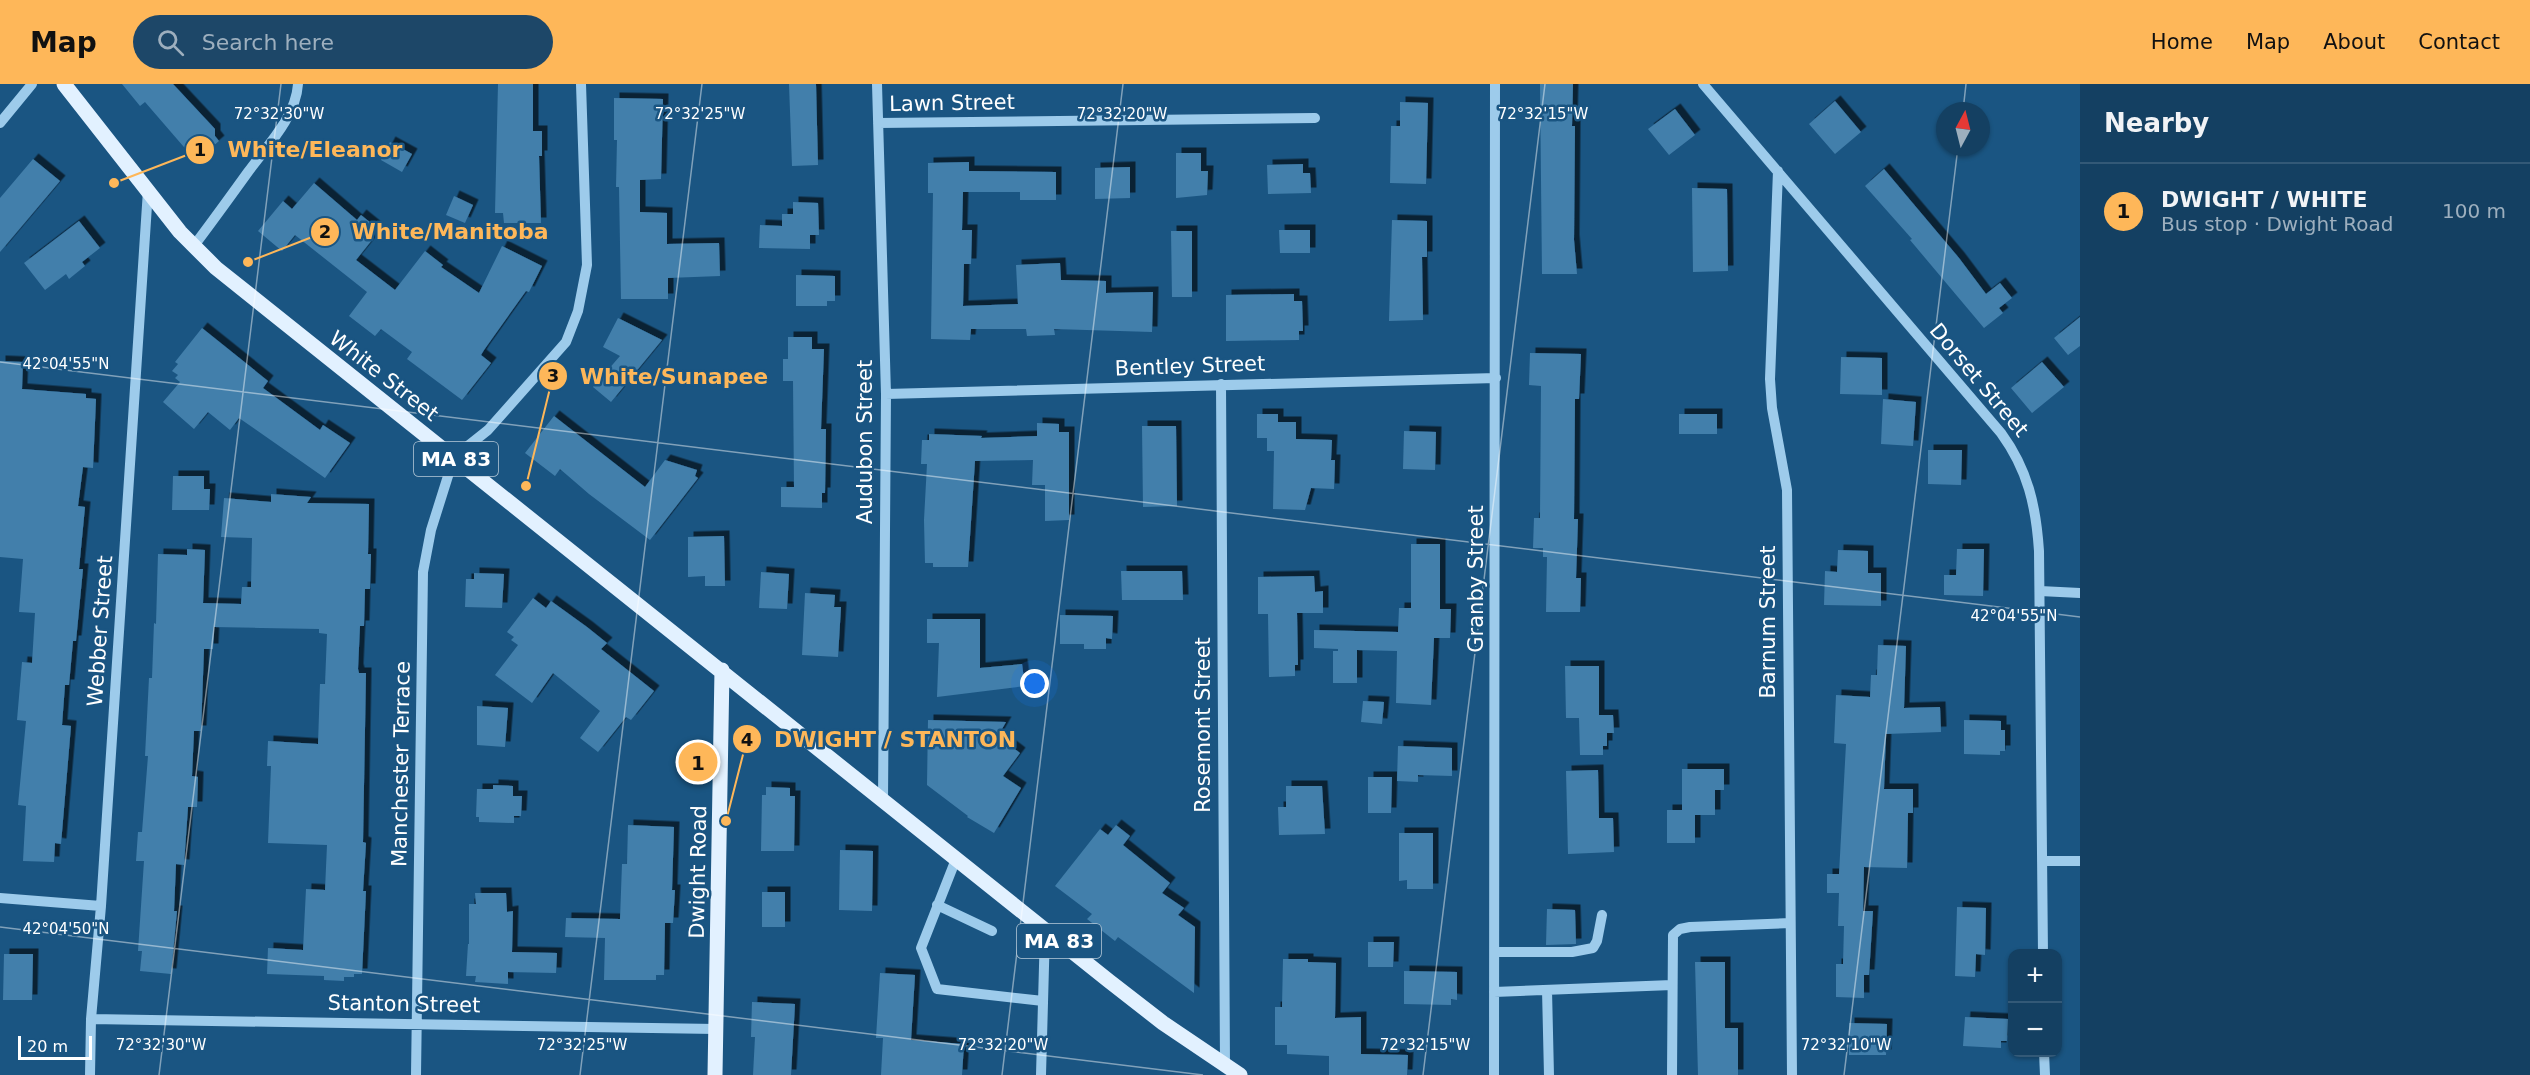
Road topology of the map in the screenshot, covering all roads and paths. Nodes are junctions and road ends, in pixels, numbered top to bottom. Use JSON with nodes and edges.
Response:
{"nodes":[{"id":1,"x":32,"y":84,"type":"edge"},
{"id":2,"x":64,"y":84,"type":"edge"},
{"id":3,"x":298,"y":84,"type":"edge"},
{"id":4,"x":581,"y":84,"type":"edge"},
{"id":5,"x":877,"y":84,"type":"edge"},
{"id":6,"x":1494,"y":84,"type":"edge"},
{"id":7,"x":1703,"y":84,"type":"edge"},
{"id":8,"x":1315,"y":118,"type":"dead end"},
{"id":9,"x":0,"y":123,"type":"edge"},
{"id":10,"x":878,"y":123,"type":"junction"},
{"id":11,"x":1778,"y":171,"type":"junction"},
{"id":12,"x":148,"y":189,"type":"junction"},
{"id":13,"x":193,"y":247,"type":"junction"},
{"id":14,"x":1496,"y":378,"type":"junction"},
{"id":15,"x":1221,"y":384,"type":"junction"},
{"id":16,"x":886,"y":394,"type":"junction"},
{"id":17,"x":454,"y":458,"type":"junction"},
{"id":18,"x":2040,"y":591,"type":"junction"},
{"id":19,"x":2080,"y":593,"type":"edge"},
{"id":20,"x":722,"y":670,"type":"junction"},
{"id":21,"x":883,"y":801,"type":"junction"},
{"id":22,"x":956,"y":859,"type":"junction"},
{"id":23,"x":2042,"y":861,"type":"junction"},
{"id":24,"x":2080,"y":861,"type":"edge"},
{"id":25,"x":0,"y":898,"type":"edge"},
{"id":26,"x":937,"y":905,"type":"junction"},
{"id":27,"x":101,"y":906,"type":"junction"},
{"id":28,"x":1602,"y":915,"type":"dead end"},
{"id":29,"x":1790,"y":923,"type":"junction"},
{"id":30,"x":1045,"y":930,"type":"junction"},
{"id":31,"x":992,"y":931,"type":"dead end"},
{"id":32,"x":2043,"y":949,"type":"edge"},
{"id":33,"x":1495,"y":952,"type":"junction"},
{"id":34,"x":1672,"y":985,"type":"junction"},
{"id":35,"x":1547,"y":990,"type":"junction"},
{"id":36,"x":1494,"y":992,"type":"junction"},
{"id":37,"x":1043,"y":1001,"type":"junction"},
{"id":38,"x":91,"y":1019,"type":"junction"},
{"id":39,"x":417,"y":1024,"type":"junction"},
{"id":40,"x":716,"y":1029,"type":"junction"},
{"id":41,"x":2044,"y":1057,"type":"edge"},
{"id":42,"x":1225,"y":1066,"type":"junction"},
{"id":43,"x":90,"y":1075,"type":"edge"},
{"id":44,"x":416,"y":1075,"type":"edge"},
{"id":45,"x":715,"y":1075,"type":"edge"},
{"id":46,"x":1041,"y":1075,"type":"edge"},
{"id":47,"x":1240,"y":1075,"type":"edge"},
{"id":48,"x":1494,"y":1075,"type":"edge"},
{"id":49,"x":1549,"y":1075,"type":"edge"},
{"id":50,"x":1672,"y":1075,"type":"edge"},
{"id":51,"x":1792,"y":1075,"type":"edge"},
{"id":52,"x":2045,"y":1075,"type":"edge"}],
"edges":[{"from":1,"to":9,"type":"street"},
{"from":2,"to":12,"type":"main road","name":"White Street","number":"MA 83"},
{"from":3,"to":13,"type":"street"},
{"from":4,"to":17,"type":"street"},
{"from":5,"to":10,"type":"street","name":"Audubon Street"},
{"from":6,"to":14,"type":"street","name":"Granby Street"},
{"from":7,"to":11,"type":"street","name":"Dorset Street"},
{"from":8,"to":10,"type":"street","name":"Lawn Street"},
{"from":10,"to":16,"type":"street","name":"Audubon Street"},
{"from":11,"to":18,"type":"street","name":"Dorset Street"},
{"from":11,"to":29,"type":"street","name":"Barnum Street"},
{"from":12,"to":13,"type":"main road","name":"White Street","number":"MA 83"},
{"from":12,"to":27,"type":"street","name":"Webber Street"},
{"from":13,"to":17,"type":"main road","name":"White Street","number":"MA 83"},
{"from":14,"to":15,"type":"street","name":"Bentley Street"},
{"from":14,"to":33,"type":"street","name":"Granby Street"},
{"from":15,"to":16,"type":"street","name":"Bentley Street"},
{"from":15,"to":42,"type":"street","name":"Rosemont Street"},
{"from":16,"to":21,"type":"street","name":"Audubon Street"},
{"from":17,"to":20,"type":"main road","name":"White Street","number":"MA 83"},
{"from":17,"to":39,"type":"street","name":"Manchester Terrace"},
{"from":18,"to":19,"type":"street"},
{"from":18,"to":23,"type":"street","name":"Dorset Street"},
{"from":20,"to":21,"type":"main road","name":"White Street","number":"MA 83"},
{"from":20,"to":40,"type":"main road","name":"Dwight Road"},
{"from":21,"to":22,"type":"main road","number":"MA 83"},
{"from":22,"to":26,"type":"street"},
{"from":22,"to":30,"type":"main road","number":"MA 83"},
{"from":23,"to":24,"type":"street"},
{"from":23,"to":32,"type":"street","name":"Dorset Street"},
{"from":25,"to":27,"type":"street"},
{"from":26,"to":31,"type":"street"},
{"from":26,"to":37,"type":"street"},
{"from":27,"to":38,"type":"street","name":"Webber Street"},
{"from":28,"to":33,"type":"street"},
{"from":29,"to":34,"type":"street"},
{"from":29,"to":51,"type":"street","name":"Barnum Street"},
{"from":30,"to":37,"type":"street"},
{"from":30,"to":42,"type":"main road","number":"MA 83"},
{"from":33,"to":36,"type":"street","name":"Granby Street"},
{"from":34,"to":35,"type":"street"},
{"from":34,"to":50,"type":"street"},
{"from":35,"to":36,"type":"street"},
{"from":35,"to":49,"type":"street"},
{"from":36,"to":48,"type":"street","name":"Granby Street"},
{"from":37,"to":46,"type":"street"},
{"from":38,"to":39,"type":"street","name":"Stanton Street"},
{"from":38,"to":43,"type":"street","name":"Webber Street"},
{"from":39,"to":40,"type":"street","name":"Stanton Street"},
{"from":39,"to":44,"type":"street","name":"Manchester Terrace"},
{"from":40,"to":45,"type":"main road","name":"Dwight Road"},
{"from":41,"to":52,"type":"street"},
{"from":42,"to":47,"type":"main road","number":"MA 83"}]}
